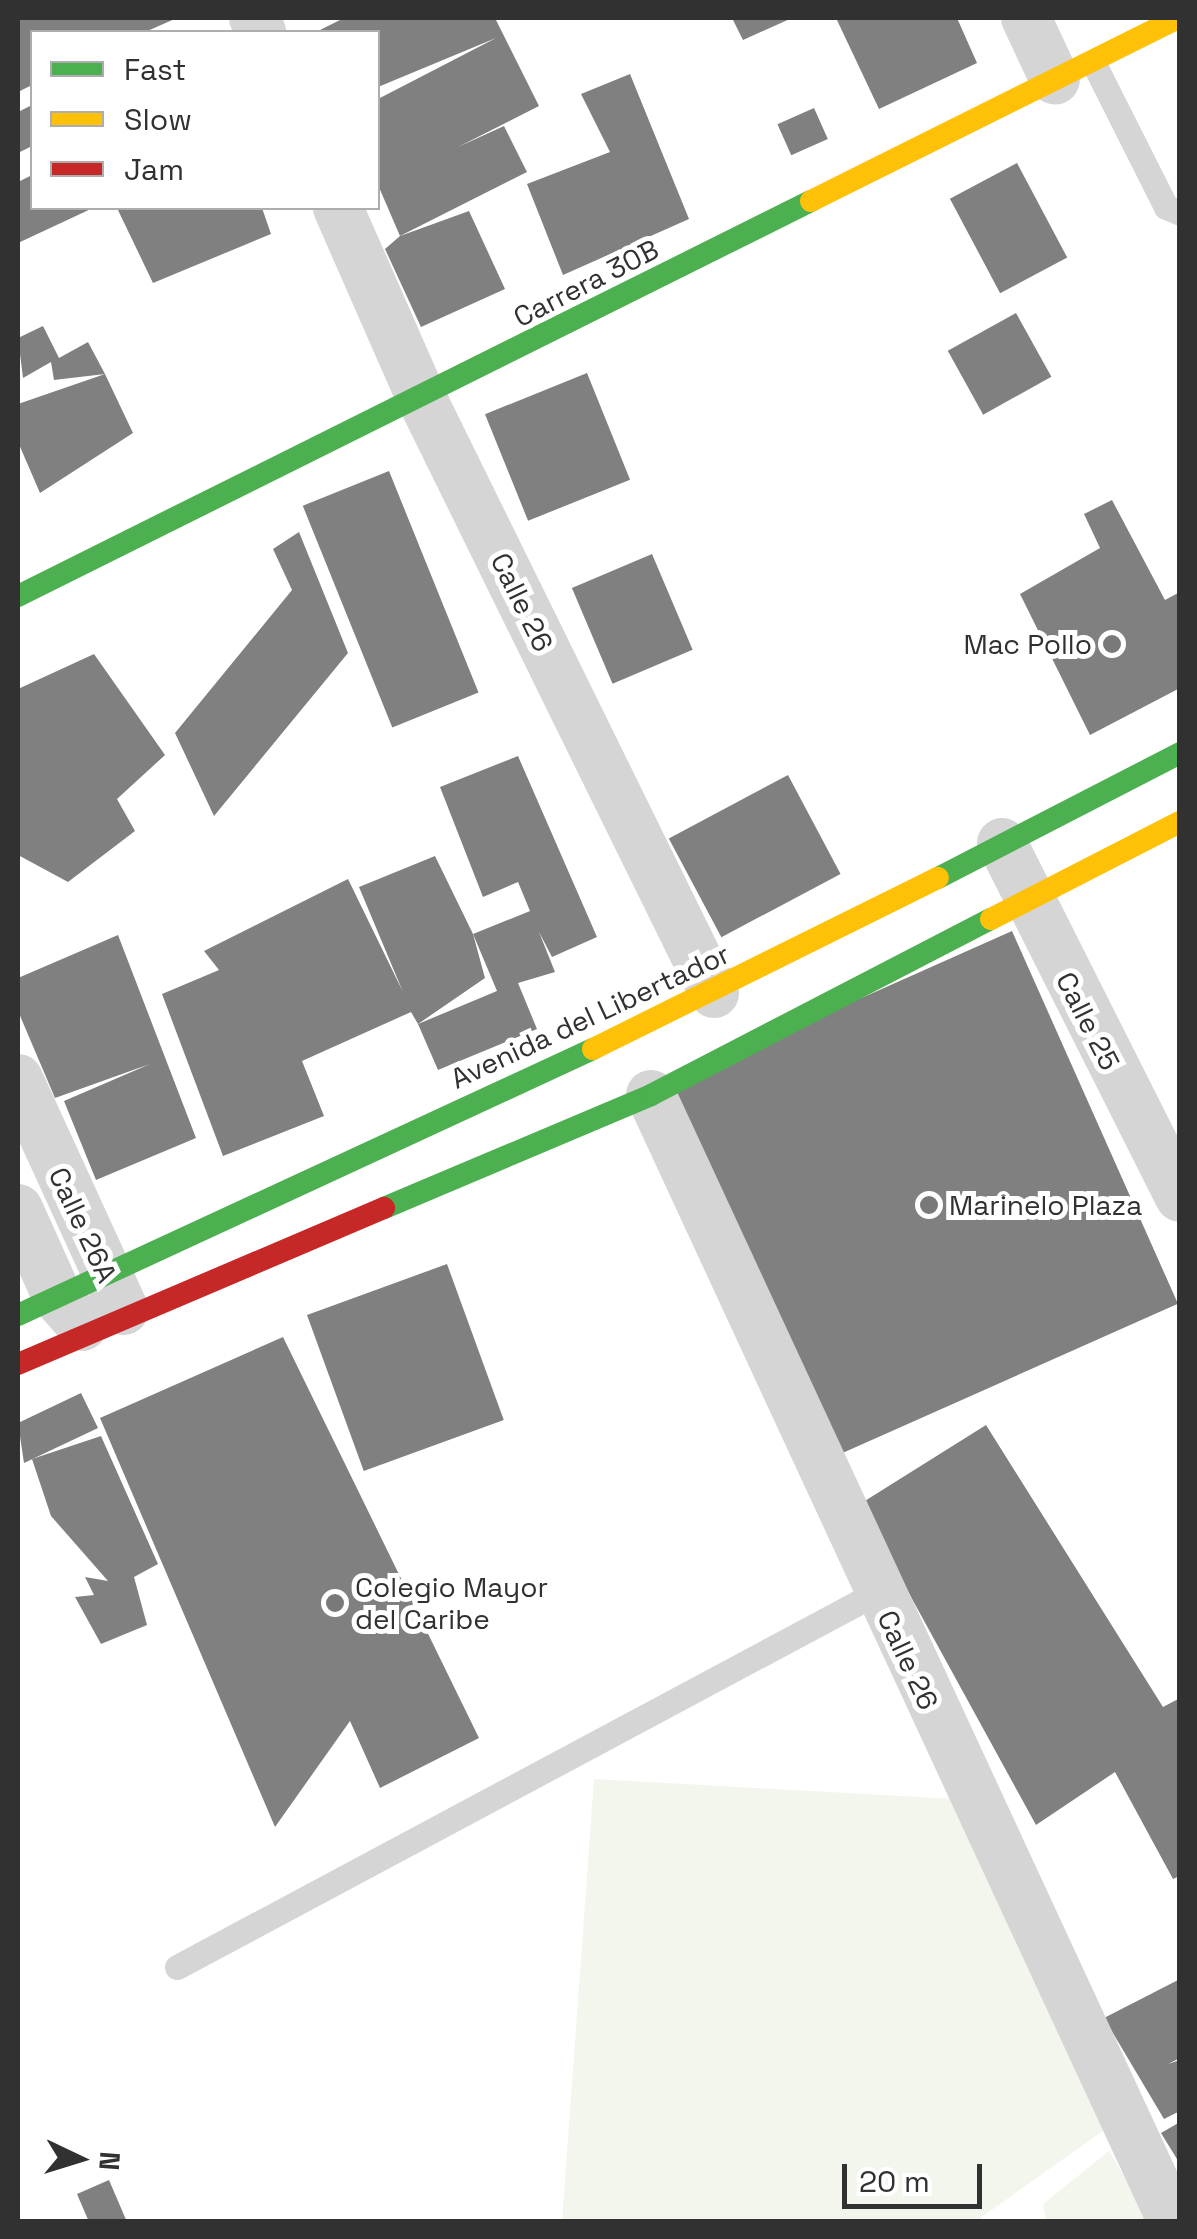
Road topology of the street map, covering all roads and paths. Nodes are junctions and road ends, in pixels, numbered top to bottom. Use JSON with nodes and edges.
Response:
{"nodes":[{"id":1,"x":1026,"y":18,"type":"edge"},
{"id":2,"x":1178,"y":18,"type":"edge"},
{"id":3,"x":1074,"y":70,"type":"junction"},
{"id":4,"x":339,"y":210,"type":"edge"},
{"id":5,"x":1180,"y":213,"type":"edge"},
{"id":6,"x":422,"y":399,"type":"junction"},
{"id":7,"x":18,"y":596,"type":"edge"},
{"id":8,"x":1180,"y":753,"type":"edge"},
{"id":9,"x":1180,"y":822,"type":"edge"},
{"id":10,"x":1002,"y":843,"type":"junction"},
{"id":11,"x":1027,"y":903,"type":"junction"},
{"id":12,"x":714,"y":993,"type":"junction"},
{"id":13,"x":18,"y":1080,"type":"edge"},
{"id":14,"x":651,"y":1095,"type":"junction"},
{"id":15,"x":1180,"y":1196,"type":"edge"},
{"id":16,"x":18,"y":1209,"type":"edge"},
{"id":17,"x":78,"y":1306,"type":"edge"},
{"id":18,"x":18,"y":1364,"type":"edge"},
{"id":19,"x":876,"y":1593,"type":"junction"},
{"id":20,"x":176,"y":1967,"type":"dead end"},
{"id":21,"x":1174,"y":2222,"type":"edge"}],
"edges":[{"from":1,"to":3,"type":"street"},
{"from":2,"to":3,"type":"main road","name":"Carrera 30B"},
{"from":3,"to":5,"type":"lane"},
{"from":3,"to":6,"type":"main road","name":"Carrera 30B"},
{"from":4,"to":6,"type":"street","name":"Calle 26"},
{"from":6,"to":7,"type":"main road","name":"Carrera 30B"},
{"from":6,"to":12,"type":"street","name":"Calle 26"},
{"from":8,"to":10,"type":"main road","name":"Avenida del Libertador"},
{"from":9,"to":11,"type":"main road","name":"Avenida del Libertador"},
{"from":10,"to":11,"type":"street","name":"Calle 25"},
{"from":10,"to":12,"type":"main road","name":"Avenida del Libertador"},
{"from":11,"to":14,"type":"main road","name":"Avenida del Libertador"},
{"from":11,"to":15,"type":"street","name":"Calle 25"},
{"from":12,"to":17,"type":"main road","name":"Avenida del Libertador"},
{"from":13,"to":17,"type":"street","name":"Calle 26A"},
{"from":14,"to":17,"type":"main road","name":"Avenida del Libertador"},
{"from":14,"to":19,"type":"street","name":"Calle 26"},
{"from":16,"to":17,"type":"street","name":"Calle 26A"},
{"from":17,"to":18,"type":"main road","name":"Avenida del Libertador"},
{"from":19,"to":20,"type":"lane"},
{"from":19,"to":21,"type":"street","name":"Calle 26"}]}
